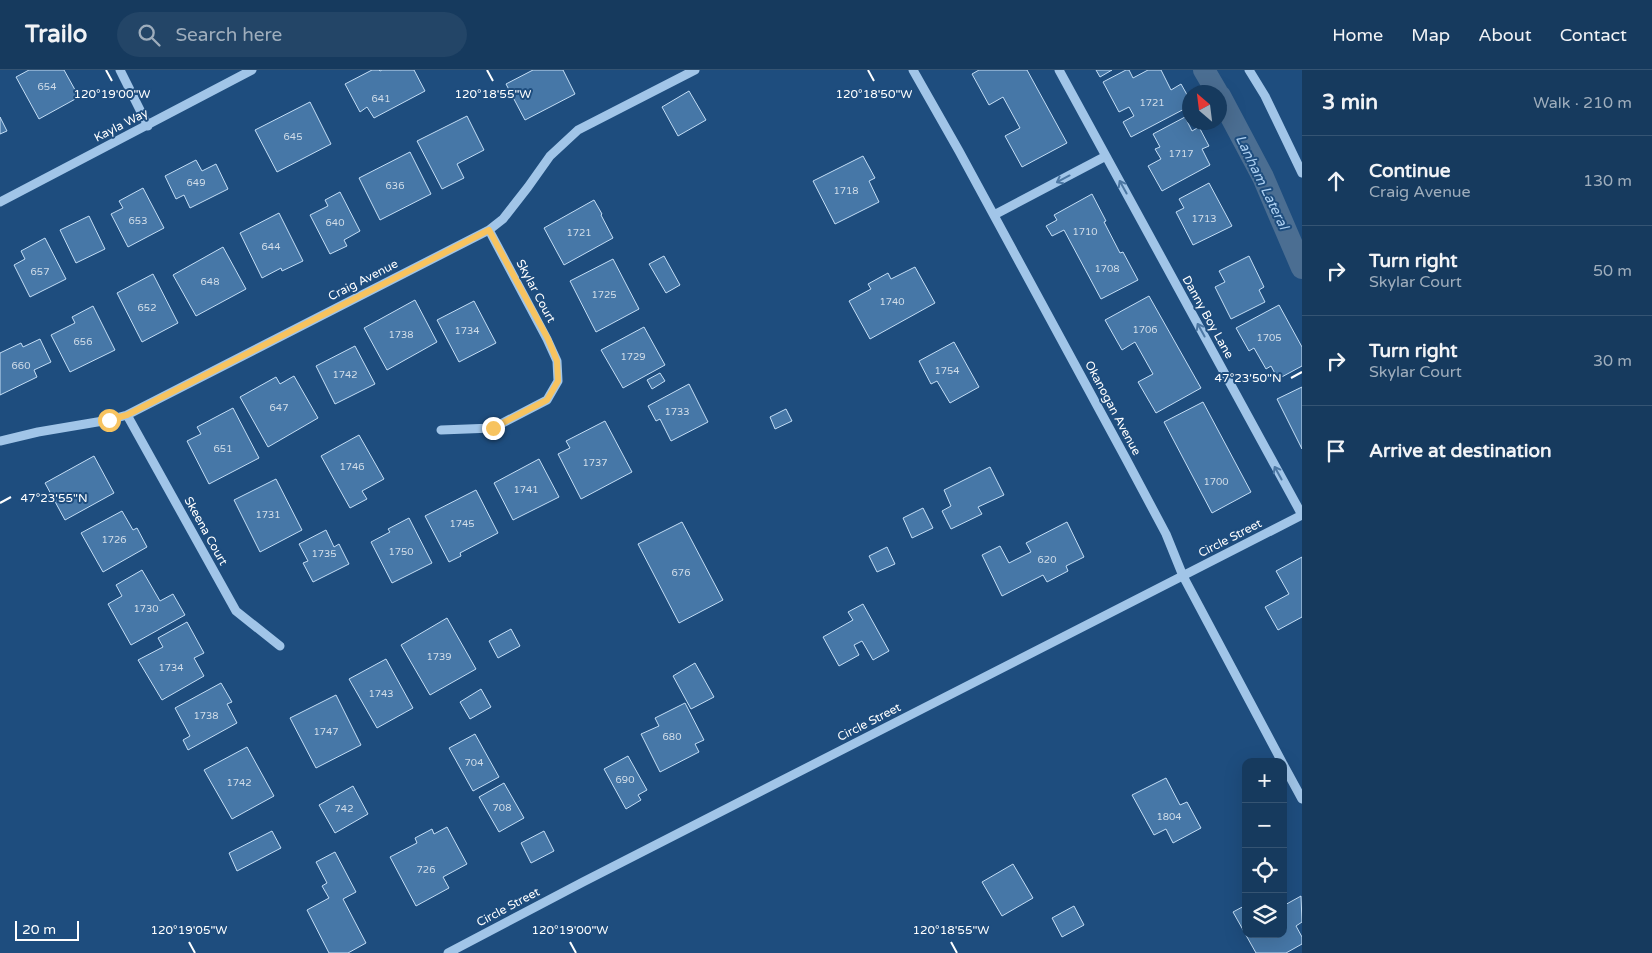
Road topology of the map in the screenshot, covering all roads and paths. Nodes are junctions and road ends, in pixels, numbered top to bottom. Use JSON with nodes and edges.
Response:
{"nodes":[{"id":1,"x":120,"y":70,"type":"edge"},
{"id":2,"x":252,"y":70,"type":"edge"},
{"id":3,"x":695,"y":70,"type":"edge"},
{"id":4,"x":913,"y":70,"type":"edge"},
{"id":5,"x":1060,"y":70,"type":"edge"},
{"id":6,"x":1249,"y":70,"type":"edge"},
{"id":7,"x":148,"y":126,"type":"junction"},
{"id":8,"x":1106,"y":156,"type":"junction"},
{"id":9,"x":1302,"y":173,"type":"edge"},
{"id":10,"x":0,"y":202,"type":"edge"},
{"id":11,"x":994,"y":215,"type":"junction"},
{"id":12,"x":489,"y":230,"type":"junction"},
{"id":13,"x":127,"y":415,"type":"junction"},
{"id":14,"x":441,"y":430,"type":"dead end"},
{"id":15,"x":0,"y":441,"type":"edge"},
{"id":16,"x":1302,"y":515,"type":"edge"},
{"id":17,"x":1183,"y":576,"type":"junction"},
{"id":18,"x":280,"y":646,"type":"dead end"},
{"id":19,"x":1280,"y":758,"type":"edge"},
{"id":20,"x":1287,"y":771,"type":"edge"},
{"id":21,"x":1302,"y":799,"type":"edge"},
{"id":22,"x":448,"y":953,"type":"edge"}],
"edges":[{"from":1,"to":7,"type":"street"},
{"from":2,"to":7,"type":"street","name":"Kayla Way"},
{"from":3,"to":12,"type":"street","name":"Craig Avenue"},
{"from":4,"to":11,"type":"street","name":"Okanogan Avenue"},
{"from":5,"to":8,"type":"street","name":"Danny Boy Lane"},
{"from":6,"to":9,"type":"street"},
{"from":7,"to":10,"type":"street","name":"Kayla Way"},
{"from":8,"to":11,"type":"street","one_way":true},
{"from":16,"to":8,"type":"street","name":"Danny Boy Lane","one_way":true},
{"from":11,"to":17,"type":"street","name":"Okanogan Avenue"},
{"from":12,"to":13,"type":"street","name":"Craig Avenue"},
{"from":12,"to":14,"type":"street","name":"Skylar Court"},
{"from":13,"to":15,"type":"street","name":"Craig Avenue"},
{"from":13,"to":18,"type":"street","name":"Skeena Court"},
{"from":16,"to":17,"type":"street","name":"Circle Street"},
{"from":17,"to":19,"type":"street","name":"Okanogan Avenue"},
{"from":17,"to":22,"type":"street","name":"Circle Street"},
{"from":20,"to":21,"type":"street","name":"Okanogan Avenue"}]}
